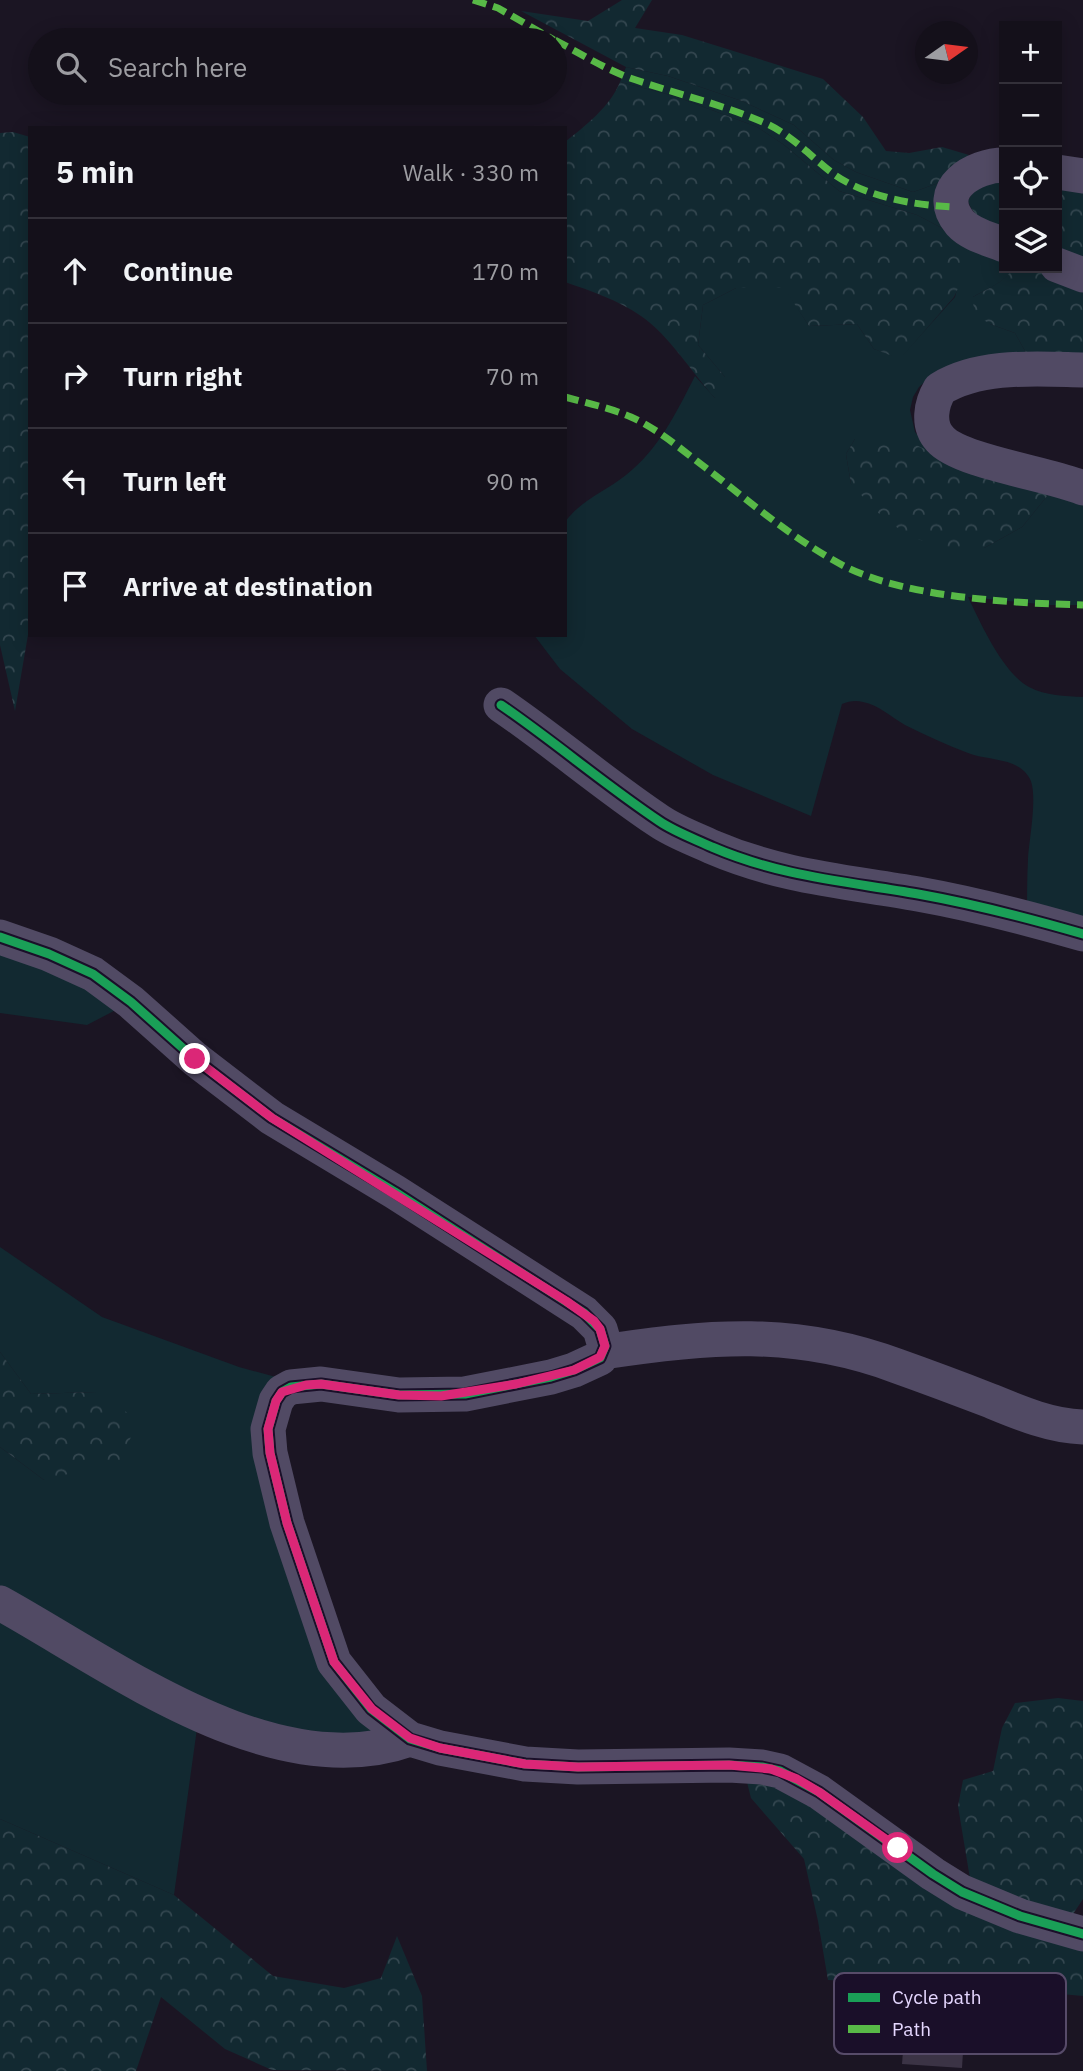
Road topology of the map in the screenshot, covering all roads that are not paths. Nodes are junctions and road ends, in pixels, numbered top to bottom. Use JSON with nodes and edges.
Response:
{"nodes":[{"id":1,"x":999,"y":166,"type":"edge"},
{"id":2,"x":1062,"y":173,"type":"edge"},
{"id":3,"x":1083,"y":176,"type":"edge"},
{"id":4,"x":999,"y":242,"type":"edge"},
{"id":5,"x":1062,"y":267,"type":"edge"},
{"id":6,"x":1083,"y":275,"type":"edge"},
{"id":7,"x":1083,"y":370,"type":"edge"},
{"id":8,"x":1083,"y":488,"type":"edge"},
{"id":9,"x":500,"y":705,"type":"dead end"},
{"id":10,"x":1083,"y":934,"type":"edge"},
{"id":11,"x":0,"y":937,"type":"edge"},
{"id":12,"x":603,"y":1352,"type":"junction"},
{"id":13,"x":1083,"y":1427,"type":"edge"},
{"id":14,"x":0,"y":1603,"type":"edge"},
{"id":15,"x":410,"y":1738,"type":"junction"},
{"id":16,"x":1083,"y":1934,"type":"edge"}],
"edges":[{"from":1,"to":4,"type":"street"},
{"from":2,"to":3,"type":"street"},
{"from":5,"to":6,"type":"street"},
{"from":7,"to":8,"type":"street"},
{"from":9,"to":10,"type":"street"},
{"from":11,"to":12,"type":"street"},
{"from":12,"to":13,"type":"street"},
{"from":12,"to":15,"type":"street"},
{"from":14,"to":15,"type":"street"},
{"from":15,"to":16,"type":"street"}]}
